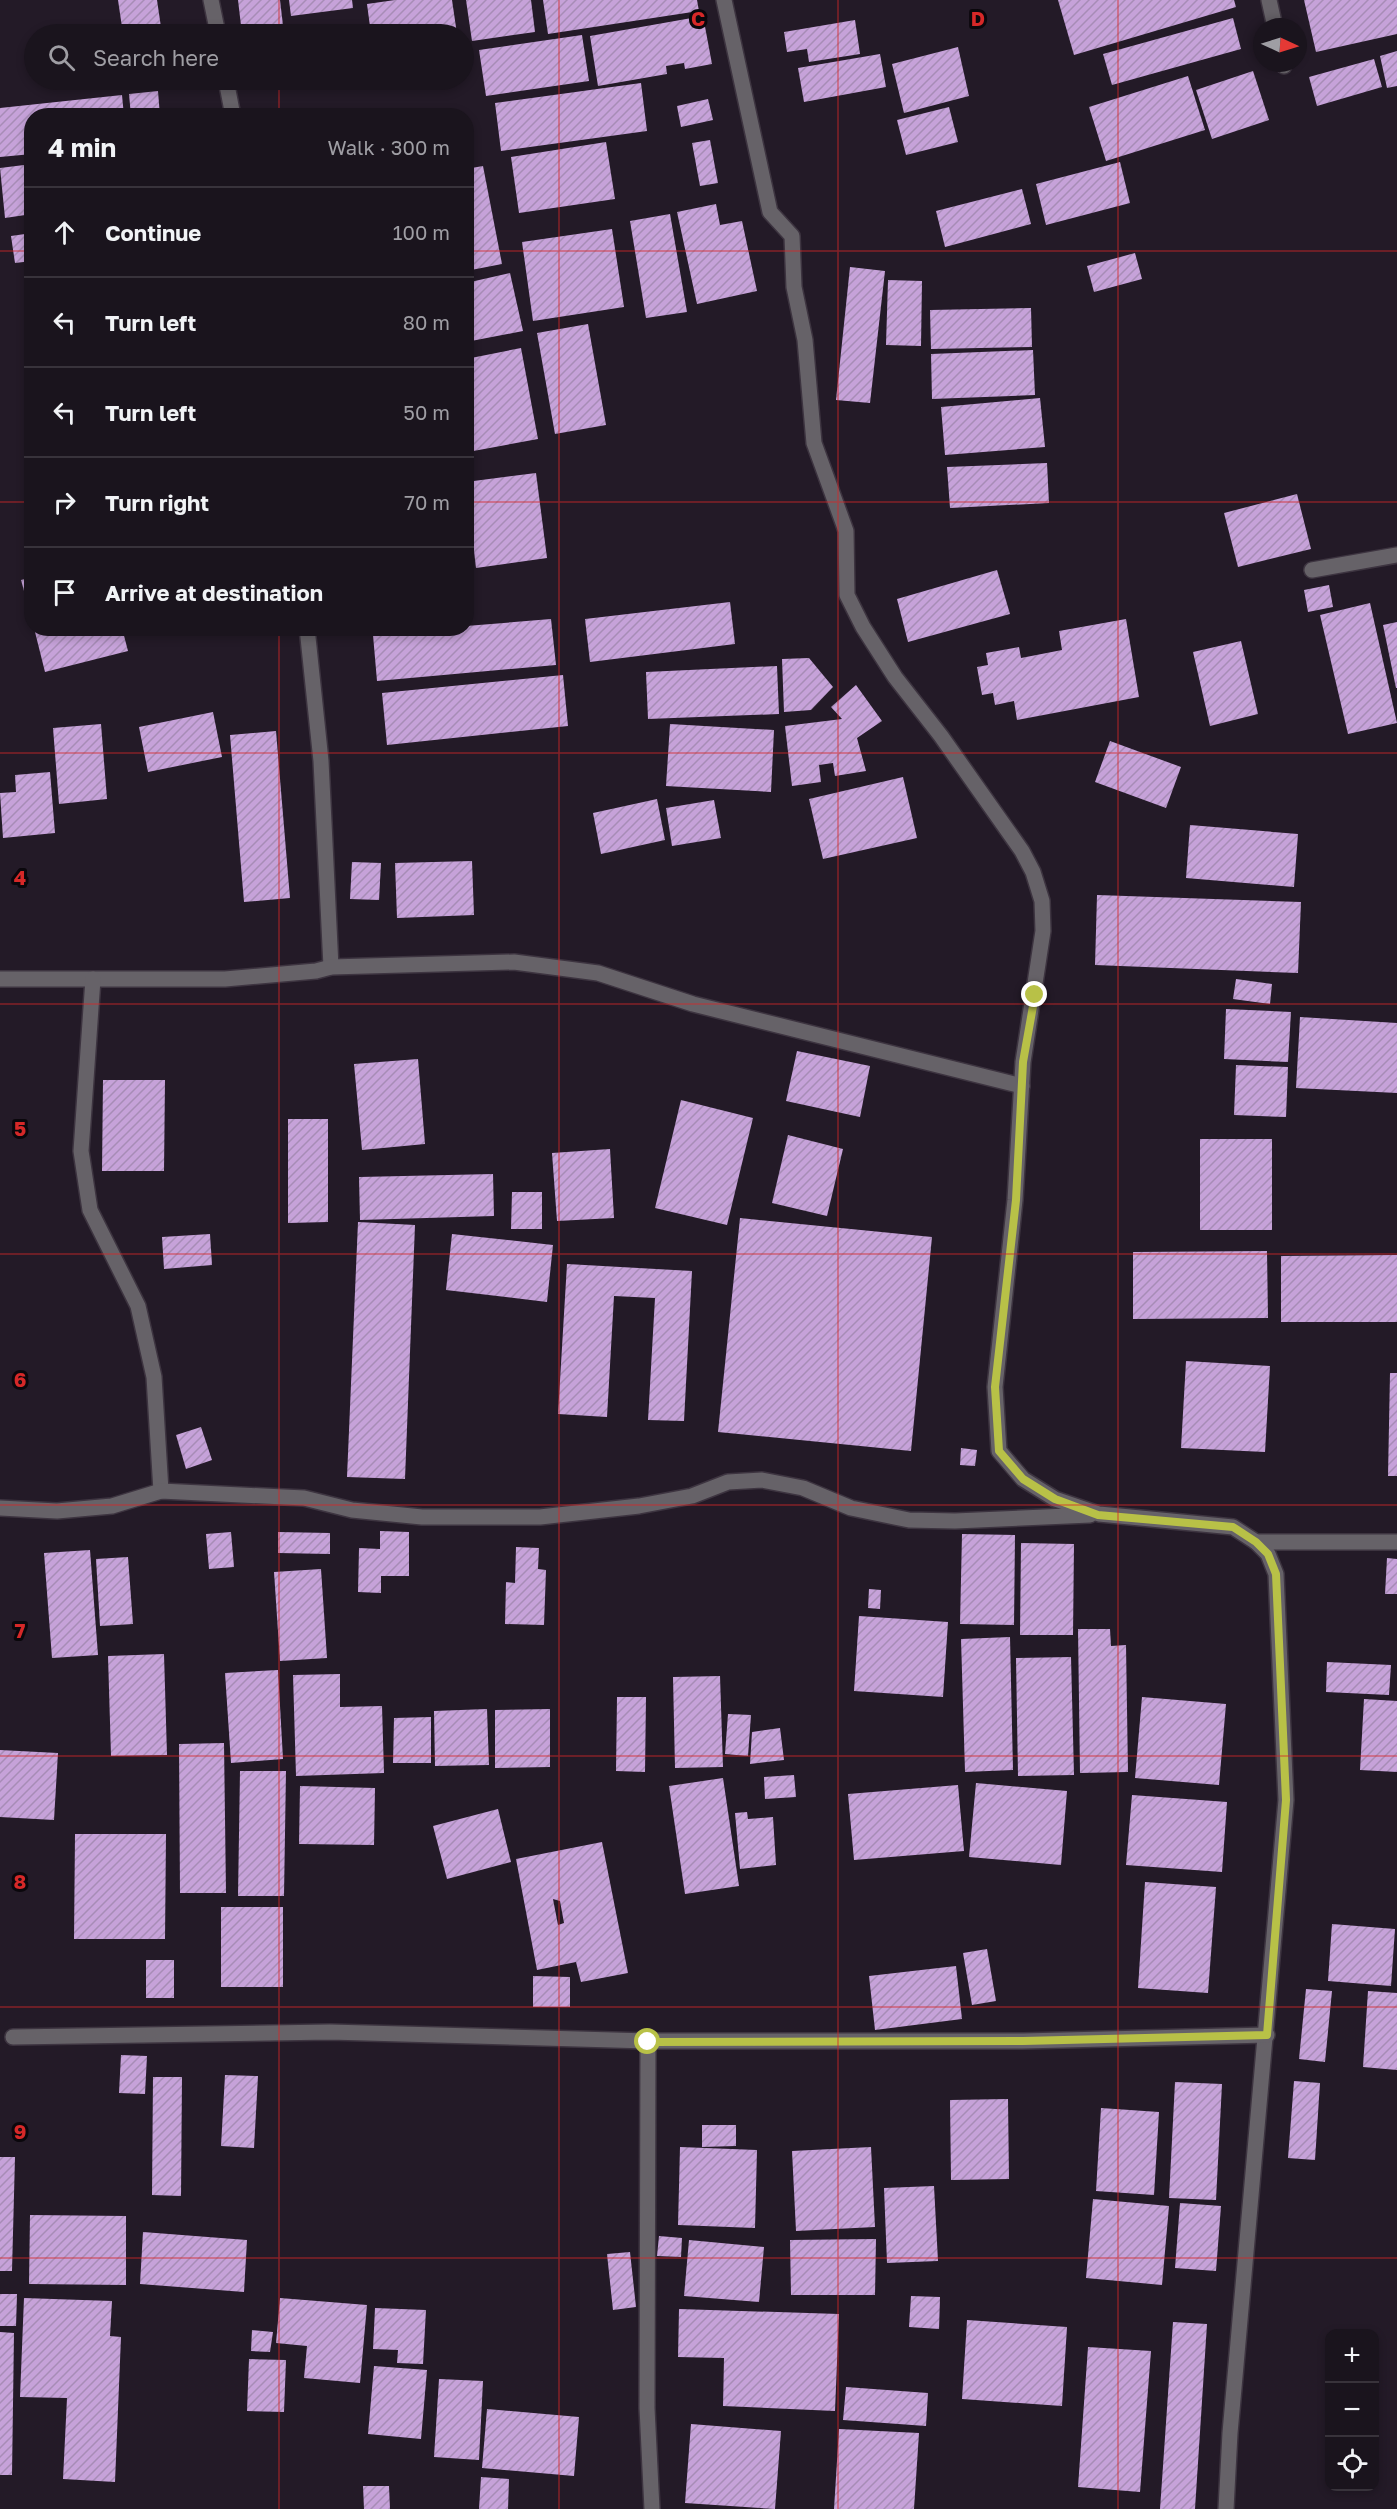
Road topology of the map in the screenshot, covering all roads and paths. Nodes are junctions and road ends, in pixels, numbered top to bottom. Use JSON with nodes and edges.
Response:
{"nodes":[{"id":1,"x":211,"y":0,"type":"edge"},
{"id":2,"x":724,"y":0,"type":"edge"},
{"id":3,"x":1269,"y":0,"type":"edge"},
{"id":4,"x":1273,"y":18,"type":"edge"},
{"id":5,"x":216,"y":24,"type":"edge"},
{"id":6,"x":228,"y":90,"type":"edge"},
{"id":7,"x":231,"y":108,"type":"edge"},
{"id":8,"x":1397,"y":555,"type":"edge"},
{"id":9,"x":1312,"y":570,"type":"dead end"},
{"id":10,"x":308,"y":636,"type":"edge"},
{"id":11,"x":331,"y":966,"type":"junction"},
{"id":12,"x":0,"y":979,"type":"edge"},
{"id":13,"x":93,"y":979,"type":"junction"},
{"id":14,"x":1022,"y":1086,"type":"junction"},
{"id":15,"x":161,"y":1491,"type":"junction"},
{"id":16,"x":0,"y":1508,"type":"edge"},
{"id":17,"x":1098,"y":1515,"type":"junction"},
{"id":18,"x":1256,"y":1542,"type":"junction"},
{"id":19,"x":1397,"y":1542,"type":"edge"},
{"id":20,"x":1267,"y":2035,"type":"junction"},
{"id":21,"x":13,"y":2037,"type":"dead end"},
{"id":22,"x":648,"y":2042,"type":"junction"},
{"id":23,"x":652,"y":2509,"type":"edge"},
{"id":24,"x":1226,"y":2509,"type":"edge"}],
"edges":[{"from":1,"to":5,"type":"street"},
{"from":2,"to":14,"type":"street"},
{"from":3,"to":4,"type":"street"},
{"from":6,"to":7,"type":"street"},
{"from":8,"to":9,"type":"street"},
{"from":10,"to":11,"type":"street"},
{"from":11,"to":13,"type":"street"},
{"from":11,"to":14,"type":"street"},
{"from":12,"to":13,"type":"street"},
{"from":13,"to":15,"type":"street"},
{"from":14,"to":17,"type":"street"},
{"from":15,"to":16,"type":"street"},
{"from":15,"to":17,"type":"street"},
{"from":17,"to":18,"type":"street"},
{"from":18,"to":19,"type":"street"},
{"from":18,"to":20,"type":"street"},
{"from":20,"to":22,"type":"street"},
{"from":20,"to":24,"type":"street"},
{"from":21,"to":22,"type":"street"},
{"from":22,"to":23,"type":"street"}]}
